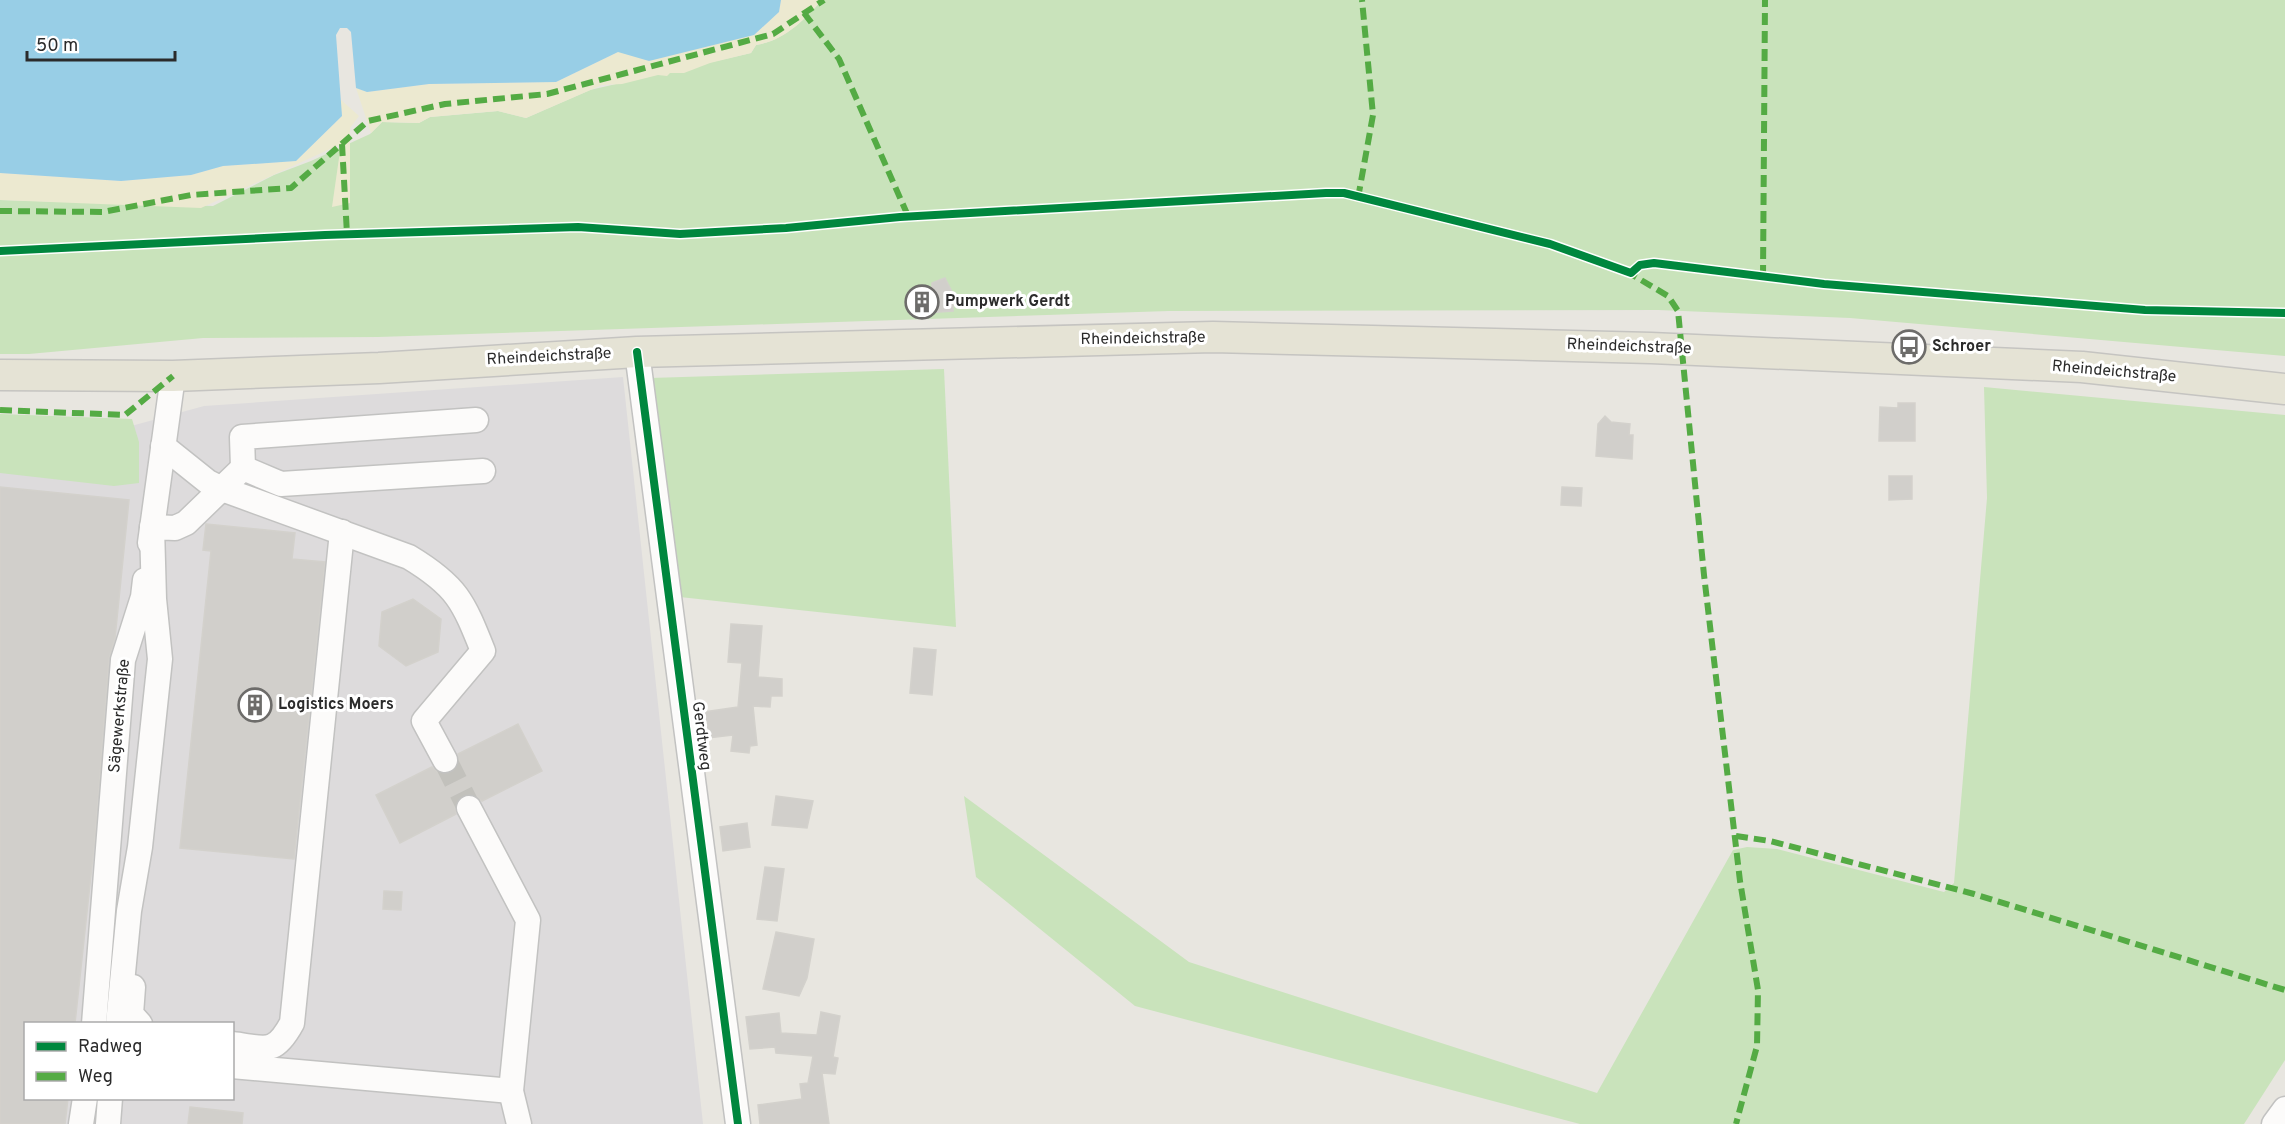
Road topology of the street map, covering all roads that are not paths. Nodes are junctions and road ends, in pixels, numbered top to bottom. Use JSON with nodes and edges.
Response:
{"nodes":[{"id":1,"x":637,"y":352,"type":"junction"},
{"id":2,"x":0,"y":375,"type":"edge"},
{"id":3,"x":173,"y":376,"type":"junction"},
{"id":4,"x":2285,"y":389,"type":"edge"},
{"id":5,"x":476,"y":420,"type":"dead end"},
{"id":6,"x":163,"y":446,"type":"junction"},
{"id":7,"x":243,"y":468,"type":"junction"},
{"id":8,"x":483,"y":471,"type":"dead end"},
{"id":9,"x":222,"y":489,"type":"junction"},
{"id":10,"x":152,"y":527,"type":"junction"},
{"id":11,"x":342,"y":532,"type":"junction"},
{"id":12,"x":445,"y":760,"type":"tunnel mouth"},
{"id":13,"x":469,"y":808,"type":"tunnel mouth"},
{"id":14,"x":140,"y":846,"type":"junction"},
{"id":15,"x":94,"y":1022,"type":"edge"},
{"id":16,"x":118,"y":1022,"type":"edge"},
{"id":17,"x":139,"y":1022,"type":"edge"},
{"id":18,"x":234,"y":1044,"type":"edge"},
{"id":19,"x":234,"y":1066,"type":"edge"},
{"id":20,"x":511,"y":1091,"type":"junction"},
{"id":21,"x":85,"y":1100,"type":"edge"},
{"id":22,"x":111,"y":1100,"type":"edge"},
{"id":23,"x":2285,"y":1109,"type":"edge"},
{"id":24,"x":81,"y":1124,"type":"edge"},
{"id":25,"x":108,"y":1124,"type":"edge"},
{"id":26,"x":519,"y":1124,"type":"edge"},
{"id":27,"x":738,"y":1124,"type":"edge"},
{"id":28,"x":2274,"y":1124,"type":"edge"}],
"edges":[{"from":1,"to":3,"type":"main road","name":"Rheindeichstraße"},
{"from":1,"to":4,"type":"main road","name":"Rheindeichstraße"},
{"from":1,"to":27,"type":"street","name":"Gerdtweg"},
{"from":2,"to":3,"type":"main road","name":"Rheindeichstraße"},
{"from":3,"to":6,"type":"street","name":"Sägewerkstraße"},
{"from":5,"to":7,"type":"street"},
{"from":6,"to":9,"type":"street"},
{"from":6,"to":10,"type":"street","name":"Sägewerkstraße"},
{"from":7,"to":8,"type":"street"},
{"from":7,"to":9,"type":"street"},
{"from":9,"to":10,"type":"street"},
{"from":9,"to":11,"type":"street"},
{"from":10,"to":14,"type":"street"},
{"from":10,"to":15,"type":"street","name":"Sägewerkstraße"},
{"from":11,"to":12,"type":"street"},
{"from":11,"to":18,"type":"street"},
{"from":13,"to":20,"type":"street"},
{"from":14,"to":16,"type":"street"},
{"from":14,"to":17,"type":"street"},
{"from":19,"to":20,"type":"street"},
{"from":20,"to":26,"type":"street"},
{"from":21,"to":24,"type":"street"},
{"from":22,"to":25,"type":"street"},
{"from":23,"to":28,"type":"street"}]}
